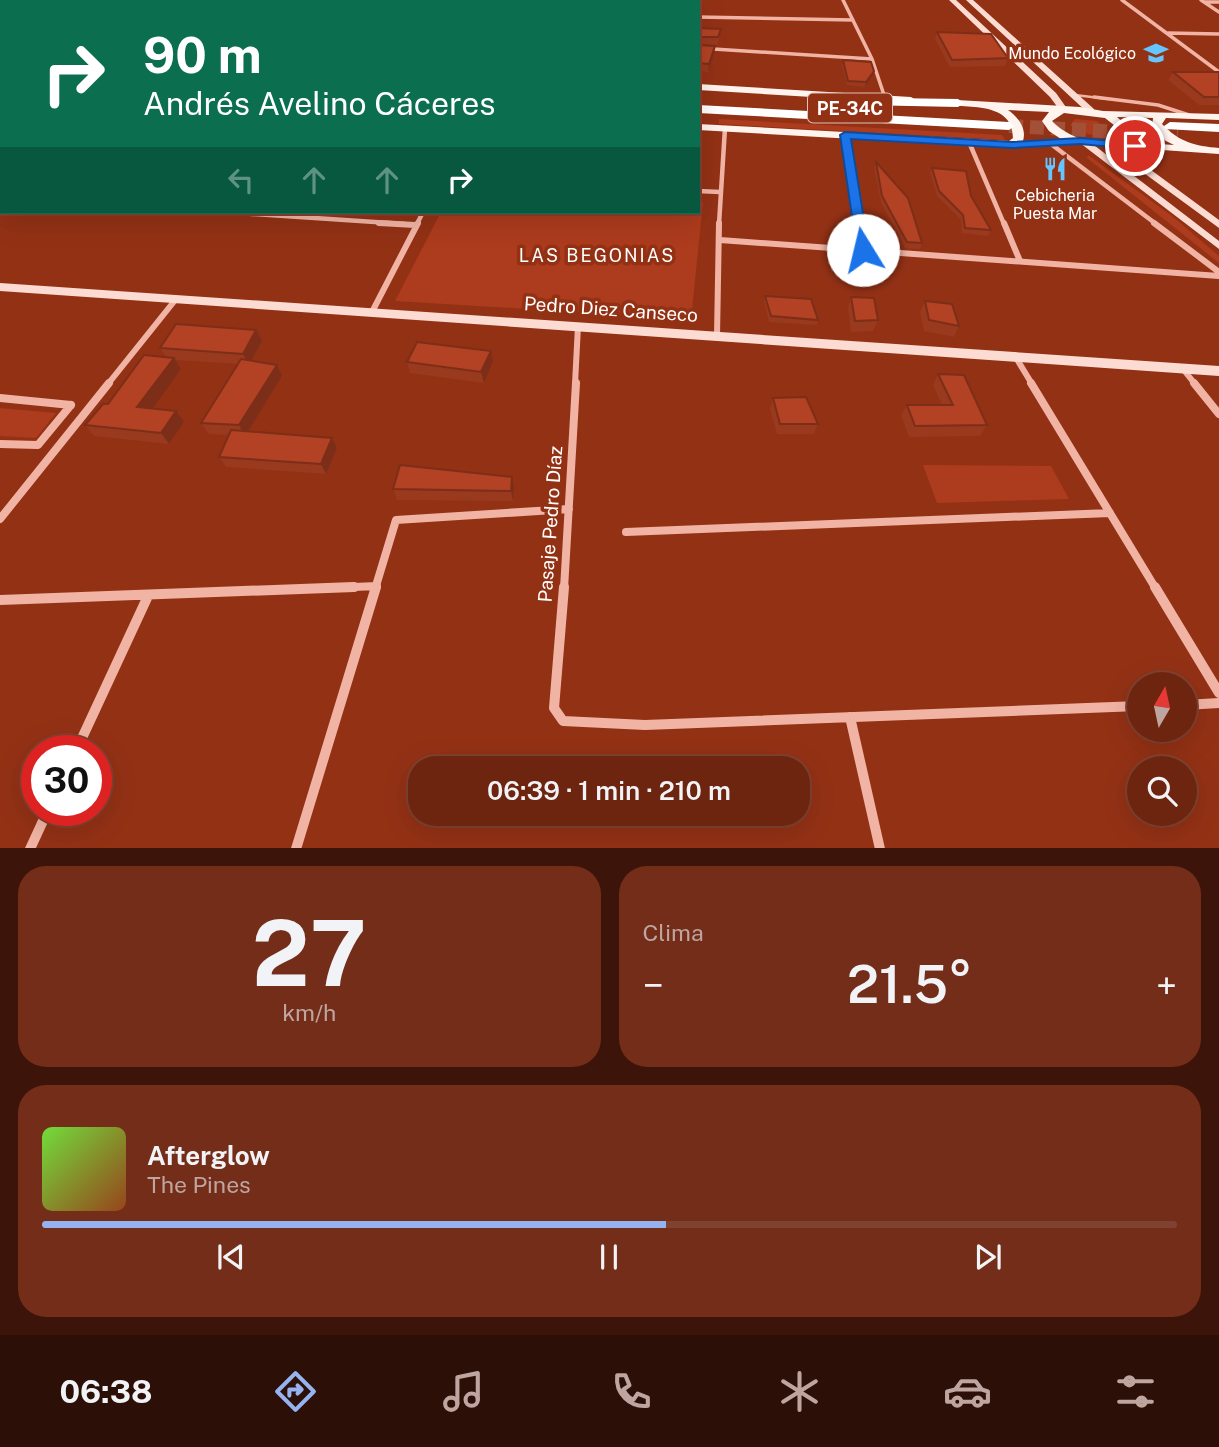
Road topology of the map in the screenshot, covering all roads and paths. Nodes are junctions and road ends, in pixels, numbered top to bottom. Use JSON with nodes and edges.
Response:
{"nodes":[{"id":1,"x":843,"y":0,"type":"edge"},
{"id":2,"x":952,"y":0,"type":"edge"},
{"id":3,"x":969,"y":0,"type":"edge"},
{"id":4,"x":1122,"y":0,"type":"edge"},
{"id":5,"x":1202,"y":1,"type":"edge"},
{"id":6,"x":1219,"y":2,"type":"edge"},
{"id":7,"x":1219,"y":12,"type":"edge"},
{"id":8,"x":700,"y":17,"type":"edge"},
{"id":9,"x":853,"y":20,"type":"junction"},
{"id":10,"x":1168,"y":33,"type":"junction"},
{"id":11,"x":1219,"y":34,"type":"edge"},
{"id":12,"x":700,"y":48,"type":"edge"},
{"id":13,"x":872,"y":59,"type":"junction"},
{"id":14,"x":1219,"y":72,"type":"edge"},
{"id":15,"x":700,"y":87,"type":"edge"},
{"id":16,"x":1072,"y":94,"type":"junction"},
{"id":17,"x":700,"y":95,"type":"edge"},
{"id":18,"x":885,"y":98,"type":"junction"},
{"id":19,"x":700,"y":101,"type":"edge"},
{"id":20,"x":957,"y":103,"type":"junction"},
{"id":21,"x":988,"y":106,"type":"junction"},
{"id":22,"x":700,"y":108,"type":"edge"},
{"id":23,"x":1063,"y":110,"type":"junction"},
{"id":24,"x":1092,"y":112,"type":"junction"},
{"id":25,"x":700,"y":116,"type":"edge"},
{"id":26,"x":1192,"y":116,"type":"junction"},
{"id":27,"x":1219,"y":117,"type":"edge"},
{"id":28,"x":1004,"y":123,"type":"junction"},
{"id":29,"x":1171,"y":125,"type":"junction"},
{"id":30,"x":700,"y":127,"type":"edge"},
{"id":31,"x":725,"y":128,"type":"junction"},
{"id":32,"x":1219,"y":128,"type":"edge"},
{"id":33,"x":842,"y":129,"type":"junction"},
{"id":34,"x":1219,"y":137,"type":"edge"},
{"id":35,"x":1081,"y":141,"type":"junction"},
{"id":36,"x":969,"y":142,"type":"junction"},
{"id":37,"x":1051,"y":144,"type":"junction"},
{"id":38,"x":1112,"y":144,"type":"junction"},
{"id":39,"x":1012,"y":145,"type":"junction"},
{"id":40,"x":1201,"y":150,"type":"junction"},
{"id":41,"x":1219,"y":151,"type":"edge"},
{"id":42,"x":700,"y":191,"type":"edge"},
{"id":43,"x":720,"y":192,"type":"junction"},
{"id":44,"x":284,"y":214,"type":"edge"},
{"id":45,"x":422,"y":214,"type":"edge"},
{"id":46,"x":415,"y":225,"type":"junction"},
{"id":47,"x":1219,"y":225,"type":"edge"},
{"id":48,"x":720,"y":240,"type":"junction"},
{"id":49,"x":1219,"y":246,"type":"edge"},
{"id":50,"x":863,"y":250,"type":"junction"},
{"id":51,"x":1020,"y":261,"type":"junction"},
{"id":52,"x":1219,"y":274,"type":"edge"},
{"id":53,"x":0,"y":287,"type":"edge"},
{"id":54,"x":176,"y":299,"type":"junction"},
{"id":55,"x":372,"y":312,"type":"junction"},
{"id":56,"x":579,"y":326,"type":"junction"},
{"id":57,"x":717,"y":336,"type":"junction"},
{"id":58,"x":1015,"y":356,"type":"junction"},
{"id":59,"x":1183,"y":369,"type":"junction"},
{"id":60,"x":1219,"y":371,"type":"edge"},
{"id":61,"x":0,"y":398,"type":"edge"},
{"id":62,"x":1219,"y":414,"type":"edge"},
{"id":63,"x":0,"y":444,"type":"edge"},
{"id":64,"x":569,"y":509,"type":"junction"},
{"id":65,"x":1110,"y":513,"type":"junction"},
{"id":66,"x":0,"y":519,"type":"edge"},
{"id":67,"x":626,"y":532,"type":"dead end"},
{"id":68,"x":377,"y":586,"type":"junction"},
{"id":69,"x":148,"y":596,"type":"junction"},
{"id":70,"x":0,"y":600,"type":"edge"},
{"id":71,"x":1219,"y":693,"type":"edge"},
{"id":72,"x":1219,"y":703,"type":"edge"},
{"id":73,"x":1197,"y":704,"type":"edge"},
{"id":74,"x":1127,"y":706,"type":"edge"},
{"id":75,"x":850,"y":718,"type":"junction"},
{"id":76,"x":83,"y":735,"type":"edge"},
{"id":77,"x":41,"y":826,"type":"edge"},
{"id":78,"x":30,"y":848,"type":"edge"},
{"id":79,"x":296,"y":848,"type":"edge"},
{"id":80,"x":880,"y":848,"type":"edge"}],
"edges":[{"from":1,"to":9,"type":"street"},
{"from":2,"to":23,"type":"main road"},
{"from":3,"to":16,"type":"main road"},
{"from":4,"to":10,"type":"street"},
{"from":5,"to":6,"type":"street"},
{"from":5,"to":7,"type":"street"},
{"from":8,"to":9,"type":"street"},
{"from":9,"to":13,"type":"street"},
{"from":10,"to":11,"type":"street"},
{"from":10,"to":14,"type":"street"},
{"from":12,"to":13,"type":"street"},
{"from":13,"to":18,"type":"street"},
{"from":15,"to":18,"type":"main road"},
{"from":16,"to":24,"type":"main road"},
{"from":16,"to":26,"type":"lane"},
{"from":17,"to":20,"type":"highway"},
{"from":18,"to":20,"type":"main road"},
{"from":19,"to":28,"type":"highway","number":"PE-34C"},
{"from":20,"to":21,"type":"main road"},
{"from":21,"to":23,"type":"main road"},
{"from":21,"to":39,"type":"main road"},
{"from":22,"to":28,"type":"highway","number":"PE-34C"},
{"from":23,"to":24,"type":"main road"},
{"from":23,"to":35,"type":"main road"},
{"from":24,"to":29,"type":"main road"},
{"from":24,"to":38,"type":"main road"},
{"from":25,"to":33,"type":"highway"},
{"from":26,"to":27,"type":"main road"},
{"from":26,"to":29,"type":"main road"},
{"from":28,"to":33,"type":"highway"},
{"from":29,"to":32,"type":"highway"},
{"from":29,"to":34,"type":"highway"},
{"from":29,"to":40,"type":"main road"},
{"from":30,"to":31,"type":"main road"},
{"from":31,"to":33,"type":"main road"},
{"from":31,"to":43,"type":"street"},
{"from":33,"to":36,"type":"main road"},
{"from":33,"to":50,"type":"street"},
{"from":35,"to":37,"type":"main road"},
{"from":35,"to":38,"type":"main road"},
{"from":35,"to":49,"type":"main road"},
{"from":36,"to":39,"type":"main road"},
{"from":36,"to":51,"type":"street"},
{"from":37,"to":39,"type":"main road"},
{"from":37,"to":52,"type":"street"},
{"from":38,"to":40,"type":"main road"},
{"from":38,"to":47,"type":"main road"},
{"from":40,"to":41,"type":"main road"},
{"from":42,"to":43,"type":"street"},
{"from":43,"to":48,"type":"street"},
{"from":44,"to":46,"type":"street"},
{"from":45,"to":46,"type":"street"},
{"from":46,"to":55,"type":"street"},
{"from":48,"to":50,"type":"street"},
{"from":48,"to":57,"type":"street"},
{"from":50,"to":51,"type":"street"},
{"from":51,"to":52,"type":"street"},
{"from":53,"to":54,"type":"main road","name":"Pedro Diez Canseco"},
{"from":54,"to":55,"type":"main road","name":"Pedro Diez Canseco"},
{"from":54,"to":66,"type":"street"},
{"from":55,"to":56,"type":"main road","name":"Pedro Diez Canseco"},
{"from":56,"to":57,"type":"main road","name":"Pedro Diez Canseco"},
{"from":56,"to":64,"type":"street","name":"Pasaje Pedro Díaz"},
{"from":57,"to":58,"type":"main road","name":"Pedro Diez Canseco"},
{"from":58,"to":59,"type":"main road","name":"Pedro Diez Canseco"},
{"from":58,"to":65,"type":"street"},
{"from":59,"to":60,"type":"main road","name":"Pedro Diez Canseco"},
{"from":59,"to":62,"type":"street"},
{"from":61,"to":63,"type":"street"},
{"from":64,"to":68,"type":"street"},
{"from":64,"to":75,"type":"street","name":"Pasaje Pedro Díaz"},
{"from":65,"to":67,"type":"street"},
{"from":65,"to":71,"type":"street"},
{"from":68,"to":69,"type":"street"},
{"from":68,"to":79,"type":"street"},
{"from":69,"to":70,"type":"street"},
{"from":69,"to":76,"type":"street"},
{"from":72,"to":73,"type":"street"},
{"from":74,"to":75,"type":"street"},
{"from":75,"to":80,"type":"street"},
{"from":77,"to":78,"type":"street"}]}
